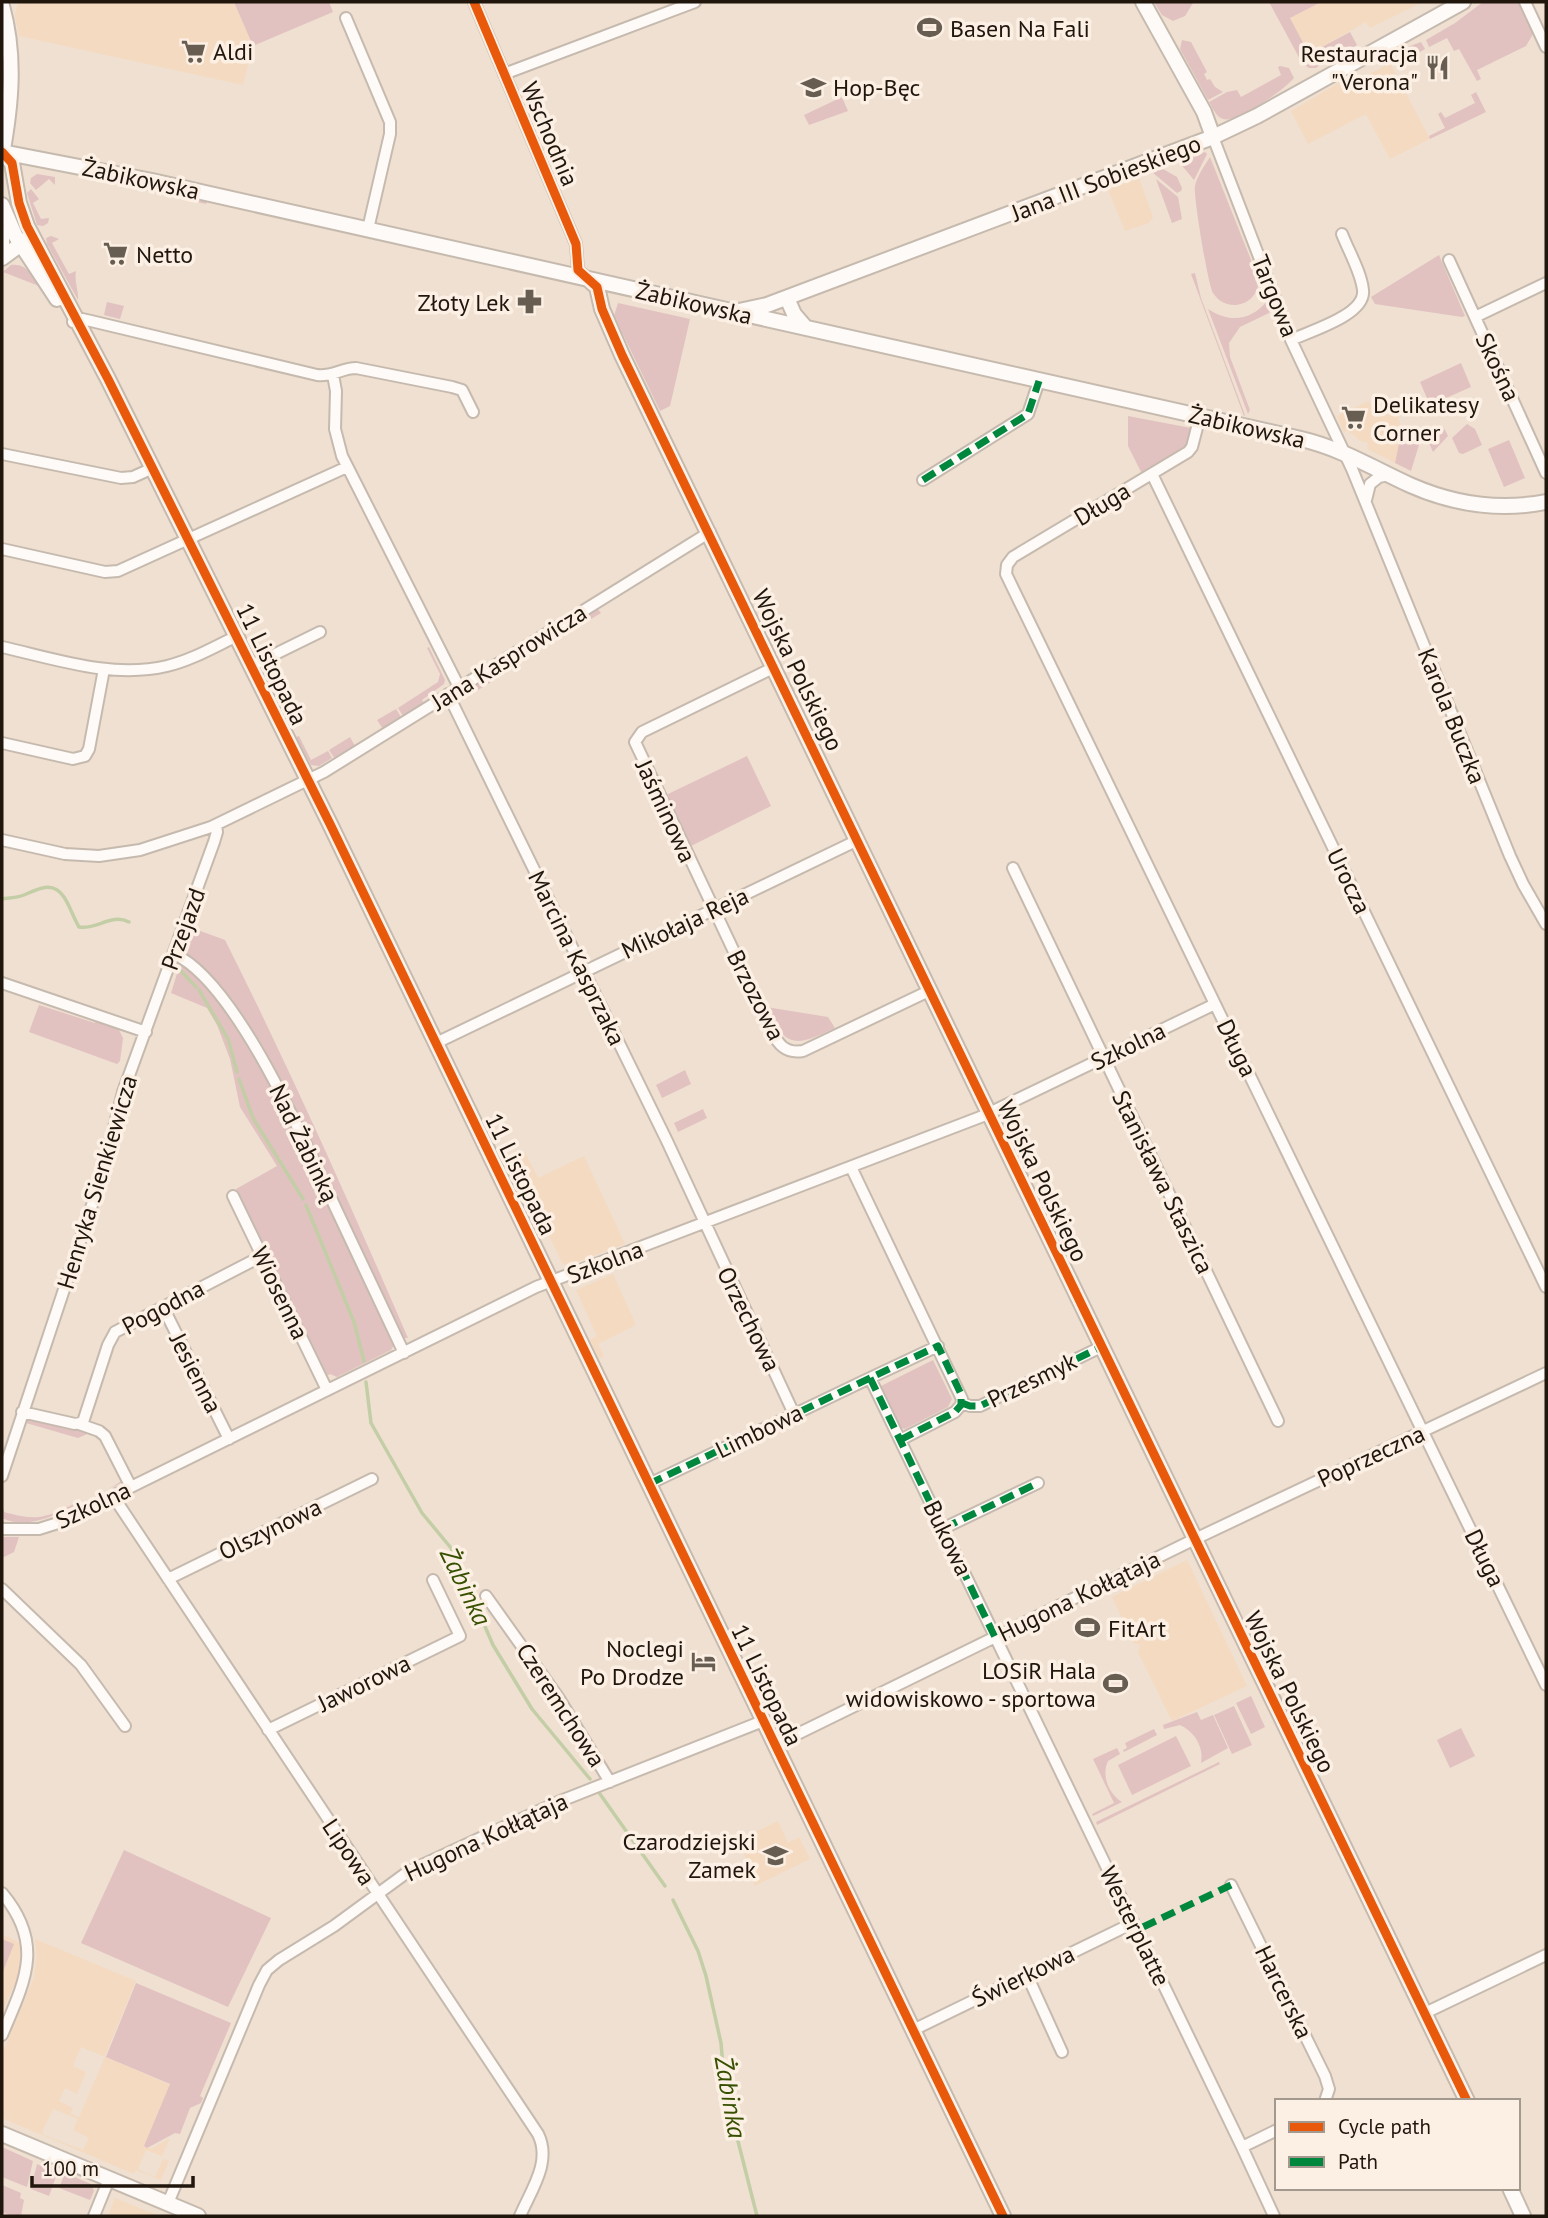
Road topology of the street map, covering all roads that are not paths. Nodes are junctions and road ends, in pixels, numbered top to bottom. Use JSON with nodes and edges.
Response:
{"nodes":[{"id":1,"x":474,"y":2,"type":"edge"},
{"id":2,"x":695,"y":2,"type":"edge"},
{"id":3,"x":1143,"y":2,"type":"edge"},
{"id":4,"x":1464,"y":2,"type":"edge"},
{"id":5,"x":1525,"y":2,"type":"edge"},
{"id":6,"x":2,"y":6,"type":"edge"},
{"id":7,"x":346,"y":18,"type":"dead end"},
{"id":8,"x":1546,"y":47,"type":"edge"},
{"id":9,"x":504,"y":74,"type":"junction"},
{"id":10,"x":1213,"y":138,"type":"junction"},
{"id":11,"x":2,"y":153,"type":"edge"},
{"id":12,"x":38,"y":158,"type":"junction"},
{"id":13,"x":14,"y":174,"type":"junction"},
{"id":14,"x":2,"y":205,"type":"edge"},
{"id":15,"x":368,"y":229,"type":"junction"},
{"id":16,"x":2,"y":233,"type":"edge"},
{"id":17,"x":1342,"y":234,"type":"dead end"},
{"id":18,"x":26,"y":240,"type":"junction"},
{"id":19,"x":2,"y":247,"type":"edge"},
{"id":20,"x":2,"y":258,"type":"edge"},
{"id":21,"x":1450,"y":260,"type":"dead end"},
{"id":22,"x":588,"y":279,"type":"junction"},
{"id":23,"x":1546,"y":283,"type":"edge"},
{"id":24,"x":787,"y":298,"type":"junction"},
{"id":25,"x":730,"y":311,"type":"junction"},
{"id":26,"x":1475,"y":317,"type":"junction"},
{"id":27,"x":76,"y":321,"type":"junction"},
{"id":28,"x":806,"y":328,"type":"junction"},
{"id":29,"x":1291,"y":340,"type":"junction"},
{"id":30,"x":333,"y":375,"type":"junction"},
{"id":31,"x":1038,"y":381,"type":"junction"},
{"id":32,"x":473,"y":412,"type":"dead end"},
{"id":33,"x":1200,"y":416,"type":"junction"},
{"id":34,"x":1344,"y":452,"type":"junction"},
{"id":35,"x":2,"y":454,"type":"edge"},
{"id":36,"x":347,"y":467,"type":"junction"},
{"id":37,"x":153,"y":468,"type":"junction"},
{"id":38,"x":1546,"y":473,"type":"edge"},
{"id":39,"x":1152,"y":474,"type":"junction"},
{"id":40,"x":1389,"y":475,"type":"junction"},
{"id":41,"x":923,"y":480,"type":"dead end"},
{"id":42,"x":1546,"y":502,"type":"edge"},
{"id":43,"x":1366,"y":503,"type":"junction"},
{"id":44,"x":710,"y":532,"type":"junction"},
{"id":45,"x":189,"y":539,"type":"junction"},
{"id":46,"x":2,"y":550,"type":"edge"},
{"id":47,"x":320,"y":632,"type":"dead end"},
{"id":48,"x":237,"y":636,"type":"junction"},
{"id":49,"x":2,"y":647,"type":"edge"},
{"id":50,"x":251,"y":666,"type":"junction"},
{"id":51,"x":104,"y":669,"type":"junction"},
{"id":52,"x":769,"y":670,"type":"junction"},
{"id":53,"x":460,"y":687,"type":"junction"},
{"id":54,"x":448,"y":694,"type":"junction"},
{"id":55,"x":2,"y":743,"type":"edge"},
{"id":56,"x":308,"y":781,"type":"junction"},
{"id":57,"x":216,"y":825,"type":"junction"},
{"id":58,"x":2,"y":839,"type":"edge"},
{"id":59,"x":858,"y":840,"type":"junction"},
{"id":60,"x":1013,"y":868,"type":"dead end"},
{"id":61,"x":713,"y":910,"type":"junction"},
{"id":62,"x":1546,"y":924,"type":"edge"},
{"id":63,"x":174,"y":954,"type":"junction"},
{"id":64,"x":583,"y":971,"type":"junction"},
{"id":65,"x":2,"y":983,"type":"edge"},
{"id":66,"x":931,"y":990,"type":"junction"},
{"id":67,"x":1215,"y":1004,"type":"junction"},
{"id":68,"x":146,"y":1032,"type":"junction"},
{"id":69,"x":436,"y":1042,"type":"junction"},
{"id":70,"x":1104,"y":1058,"type":"junction"},
{"id":71,"x":989,"y":1113,"type":"junction"},
{"id":72,"x":851,"y":1167,"type":"junction"},
{"id":73,"x":233,"y":1196,"type":"dead end"},
{"id":74,"x":705,"y":1223,"type":"junction"},
{"id":75,"x":262,"y":1256,"type":"junction"},
{"id":76,"x":552,"y":1281,"type":"junction"},
{"id":77,"x":1546,"y":1287,"type":"edge"},
{"id":78,"x":163,"y":1307,"type":"junction"},
{"id":79,"x":938,"y":1346,"type":"junction"},
{"id":80,"x":1101,"y":1347,"type":"junction"},
{"id":81,"x":404,"y":1353,"type":"junction"},
{"id":82,"x":1546,"y":1373,"type":"edge"},
{"id":83,"x":870,"y":1378,"type":"junction"},
{"id":84,"x":327,"y":1390,"type":"junction"},
{"id":85,"x":962,"y":1403,"type":"junction"},
{"id":86,"x":22,"y":1412,"type":"junction"},
{"id":87,"x":794,"y":1414,"type":"junction"},
{"id":88,"x":1278,"y":1421,"type":"dead end"},
{"id":89,"x":79,"y":1424,"type":"junction"},
{"id":90,"x":1424,"y":1432,"type":"junction"},
{"id":91,"x":229,"y":1439,"type":"junction"},
{"id":92,"x":900,"y":1440,"type":"junction"},
{"id":93,"x":2,"y":1476,"type":"edge"},
{"id":94,"x":372,"y":1479,"type":"dead end"},
{"id":95,"x":1038,"y":1483,"type":"dead end"},
{"id":96,"x":649,"y":1484,"type":"junction"},
{"id":97,"x":131,"y":1487,"type":"junction"},
{"id":98,"x":113,"y":1496,"type":"junction"},
{"id":99,"x":944,"y":1528,"type":"junction"},
{"id":100,"x":2,"y":1529,"type":"edge"},
{"id":101,"x":1195,"y":1539,"type":"junction"},
{"id":102,"x":168,"y":1578,"type":"junction"},
{"id":103,"x":433,"y":1580,"type":"dead end"},
{"id":104,"x":2,"y":1589,"type":"edge"},
{"id":105,"x":486,"y":1595,"type":"dead end"},
{"id":106,"x":995,"y":1637,"type":"junction"},
{"id":107,"x":1546,"y":1685,"type":"edge"},
{"id":108,"x":763,"y":1721,"type":"junction"},
{"id":109,"x":125,"y":1726,"type":"dead end"},
{"id":110,"x":268,"y":1730,"type":"junction"},
{"id":111,"x":775,"y":1745,"type":"junction"},
{"id":112,"x":610,"y":1782,"type":"junction"},
{"id":113,"x":1231,"y":1885,"type":"dead end"},
{"id":114,"x":2,"y":1894,"type":"edge"},
{"id":115,"x":377,"y":1894,"type":"junction"},
{"id":116,"x":1133,"y":1923,"type":"junction"},
{"id":117,"x":1546,"y":1955,"type":"edge"},
{"id":118,"x":1027,"y":1975,"type":"junction"},
{"id":119,"x":1424,"y":2013,"type":"junction"},
{"id":120,"x":913,"y":2030,"type":"junction"},
{"id":121,"x":2,"y":2035,"type":"edge"},
{"id":122,"x":1062,"y":2052,"type":"dead end"},
{"id":123,"x":1326,"y":2099,"type":"edge"},
{"id":124,"x":1466,"y":2099,"type":"edge"},
{"id":125,"x":1275,"y":2131,"type":"edge"},
{"id":126,"x":2,"y":2134,"type":"edge"},
{"id":127,"x":1242,"y":2147,"type":"junction"},
{"id":128,"x":109,"y":2179,"type":"junction"},
{"id":129,"x":1511,"y":2190,"type":"edge"},
{"id":130,"x":168,"y":2203,"type":"junction"},
{"id":131,"x":94,"y":2216,"type":"edge"},
{"id":132,"x":198,"y":2216,"type":"edge"},
{"id":133,"x":520,"y":2216,"type":"edge"},
{"id":134,"x":1003,"y":2216,"type":"edge"},
{"id":135,"x":1274,"y":2216,"type":"edge"},
{"id":136,"x":1523,"y":2216,"type":"edge"}],
"edges":[{"from":1,"to":9,"type":"street","name":"Wschodnia"},
{"from":2,"to":9,"type":"street"},
{"from":3,"to":10,"type":"street"},
{"from":4,"to":10,"type":"street","name":"Jana III Sobieskiego"},
{"from":5,"to":8,"type":"street"},
{"from":6,"to":11,"type":"street"},
{"from":7,"to":15,"type":"street"},
{"from":9,"to":22,"type":"street","name":"Wschodnia"},
{"from":10,"to":24,"type":"street","name":"Jana III Sobieskiego"},
{"from":10,"to":29,"type":"street","name":"Targowa"},
{"from":11,"to":12,"type":"street","name":"Żabikowska"},
{"from":11,"to":13,"type":"street","name":"11 Listopada"},
{"from":12,"to":13,"type":"street"},
{"from":12,"to":15,"type":"street","name":"Żabikowska"},
{"from":13,"to":18,"type":"street","name":"11 Listopada"},
{"from":14,"to":18,"type":"street","name":"11 Listopada"},
{"from":15,"to":22,"type":"street","name":"Żabikowska"},
{"from":16,"to":19,"type":"street"},
{"from":17,"to":29,"type":"street"},
{"from":18,"to":20,"type":"street"},
{"from":18,"to":27,"type":"street","name":"11 Listopada"},
{"from":21,"to":26,"type":"street","name":"Skośna"},
{"from":22,"to":25,"type":"street","name":"Żabikowska"},
{"from":22,"to":44,"type":"street","name":"Wojska Polskiego"},
{"from":23,"to":26,"type":"street"},
{"from":24,"to":25,"type":"street","name":"Jana III Sobieskiego"},
{"from":24,"to":28,"type":"street"},
{"from":25,"to":28,"type":"street","name":"Żabikowska"},
{"from":26,"to":38,"type":"street","name":"Skośna"},
{"from":27,"to":30,"type":"street"},
{"from":27,"to":37,"type":"street","name":"11 Listopada"},
{"from":28,"to":31,"type":"street","name":"Żabikowska"},
{"from":29,"to":34,"type":"street","name":"Targowa"},
{"from":30,"to":32,"type":"street"},
{"from":30,"to":36,"type":"street"},
{"from":31,"to":33,"type":"street","name":"Żabikowska"},
{"from":31,"to":41,"type":"street"},
{"from":33,"to":34,"type":"street","name":"Żabikowska"},
{"from":33,"to":39,"type":"street","name":"Długa"},
{"from":34,"to":40,"type":"street","name":"Żabikowska"},
{"from":34,"to":43,"type":"street","name":"Karola Buczka"},
{"from":35,"to":37,"type":"street"},
{"from":36,"to":45,"type":"street"},
{"from":36,"to":53,"type":"street"},
{"from":37,"to":45,"type":"street","name":"11 Listopada"},
{"from":39,"to":67,"type":"street","name":"Długa"},
{"from":39,"to":77,"type":"street","name":"Urocza"},
{"from":40,"to":42,"type":"street","name":"Żabikowska"},
{"from":40,"to":43,"type":"street"},
{"from":43,"to":62,"type":"street","name":"Karola Buczka"},
{"from":44,"to":52,"type":"street","name":"Wojska Polskiego"},
{"from":44,"to":53,"type":"street","name":"Jana Kasprowicza"},
{"from":45,"to":46,"type":"street"},
{"from":45,"to":48,"type":"street","name":"11 Listopada"},
{"from":47,"to":50,"type":"street","name":"11 Listopada"},
{"from":48,"to":50,"type":"street","name":"11 Listopada"},
{"from":48,"to":51,"type":"street"},
{"from":49,"to":51,"type":"street"},
{"from":50,"to":56,"type":"street","name":"11 Listopada"},
{"from":51,"to":55,"type":"street"},
{"from":52,"to":59,"type":"street","name":"Wojska Polskiego"},
{"from":52,"to":61,"type":"street","name":"Jaśminowa"},
{"from":53,"to":54,"type":"street","name":"Jana Kasprowicza"},
{"from":54,"to":56,"type":"street","name":"Jana Kasprowicza"},
{"from":54,"to":64,"type":"street","name":"Marcina Kasprzaka"},
{"from":56,"to":57,"type":"street","name":"Jana Kasprowicza"},
{"from":56,"to":69,"type":"street","name":"11 Listopada"},
{"from":57,"to":58,"type":"street","name":"Jana Kasprowicza"},
{"from":57,"to":63,"type":"street","name":"Przejazd"},
{"from":59,"to":61,"type":"street","name":"Mikołaja Reja"},
{"from":59,"to":66,"type":"street","name":"Wojska Polskiego"},
{"from":60,"to":70,"type":"street","name":"Stanisława Staszica"},
{"from":61,"to":64,"type":"street","name":"Mikołaja Reja"},
{"from":61,"to":66,"type":"street","name":"Brzozowa"},
{"from":63,"to":68,"type":"street","name":"Przejazd"},
{"from":63,"to":81,"type":"street","name":"Nad Żabinką"},
{"from":64,"to":69,"type":"street","name":"Mikołaja Reja"},
{"from":64,"to":74,"type":"street","name":"Marcina Kasprzaka"},
{"from":65,"to":68,"type":"street"},
{"from":66,"to":71,"type":"street","name":"Wojska Polskiego"},
{"from":67,"to":70,"type":"street","name":"Szkolna"},
{"from":67,"to":90,"type":"street","name":"Długa"},
{"from":68,"to":86,"type":"street","name":"Henryka Sienkiewicza"},
{"from":69,"to":76,"type":"street","name":"11 Listopada"},
{"from":70,"to":71,"type":"street","name":"Szkolna"},
{"from":70,"to":88,"type":"street","name":"Stanisława Staszica"},
{"from":71,"to":72,"type":"street","name":"Szkolna"},
{"from":71,"to":80,"type":"street","name":"Wojska Polskiego"},
{"from":72,"to":74,"type":"street","name":"Szkolna"},
{"from":72,"to":79,"type":"street"},
{"from":73,"to":75,"type":"street","name":"Wiosenna"},
{"from":74,"to":76,"type":"street","name":"Szkolna"},
{"from":74,"to":87,"type":"street","name":"Orzechowa"},
{"from":75,"to":78,"type":"street","name":"Pogodna"},
{"from":75,"to":84,"type":"street","name":"Wiosenna"},
{"from":76,"to":81,"type":"street","name":"Szkolna"},
{"from":76,"to":96,"type":"street","name":"11 Listopada"},
{"from":78,"to":89,"type":"street","name":"Pogodna"},
{"from":78,"to":91,"type":"street","name":"Jesienna"},
{"from":79,"to":83,"type":"street"},
{"from":79,"to":85,"type":"street"},
{"from":80,"to":85,"type":"street","name":"Przesmyk"},
{"from":80,"to":101,"type":"street","name":"Wojska Polskiego"},
{"from":81,"to":84,"type":"street","name":"Szkolna"},
{"from":82,"to":90,"type":"street","name":"Poprzeczna"},
{"from":83,"to":87,"type":"street","name":"Limbowa"},
{"from":83,"to":92,"type":"street","name":"Bukowa"},
{"from":84,"to":91,"type":"street","name":"Szkolna"},
{"from":85,"to":92,"type":"street"},
{"from":86,"to":89,"type":"street"},
{"from":86,"to":93,"type":"street","name":"Henryka Sienkiewicza"},
{"from":87,"to":96,"type":"street","name":"Limbowa"},
{"from":89,"to":97,"type":"street"},
{"from":90,"to":101,"type":"street","name":"Poprzeczna"},
{"from":90,"to":107,"type":"street","name":"Długa"},
{"from":91,"to":97,"type":"street","name":"Szkolna"},
{"from":92,"to":99,"type":"street","name":"Bukowa"},
{"from":94,"to":102,"type":"street","name":"Olszynowa"},
{"from":95,"to":99,"type":"street"},
{"from":96,"to":108,"type":"street","name":"11 Listopada"},
{"from":97,"to":98,"type":"street","name":"Szkolna"},
{"from":98,"to":100,"type":"street","name":"Szkolna"},
{"from":98,"to":102,"type":"street","name":"Lipowa"},
{"from":99,"to":106,"type":"street","name":"Bukowa"},
{"from":101,"to":106,"type":"street","name":"Hugona Kołłątaja"},
{"from":101,"to":119,"type":"street","name":"Wojska Polskiego"},
{"from":102,"to":110,"type":"street","name":"Lipowa"},
{"from":103,"to":110,"type":"street","name":"Jaworowa"},
{"from":104,"to":109,"type":"street"},
{"from":105,"to":112,"type":"street","name":"Czeremchowa"},
{"from":106,"to":111,"type":"street","name":"Hugona Kołłątaja"},
{"from":106,"to":116,"type":"street","name":"Westerplatte"},
{"from":108,"to":111,"type":"street","name":"11 Listopada"},
{"from":108,"to":112,"type":"street","name":"Hugona Kołłątaja"},
{"from":110,"to":115,"type":"street","name":"Lipowa"},
{"from":111,"to":120,"type":"street","name":"11 Listopada"},
{"from":112,"to":115,"type":"street","name":"Hugona Kołłątaja"},
{"from":113,"to":123,"type":"street","name":"Harcerska"},
{"from":114,"to":121,"type":"street"},
{"from":115,"to":130,"type":"street","name":"Hugona Kołłątaja"},
{"from":115,"to":133,"type":"street","name":"Lipowa"},
{"from":116,"to":118,"type":"street","name":"Świerkowa"},
{"from":116,"to":127,"type":"street","name":"Westerplatte"},
{"from":117,"to":119,"type":"street"},
{"from":118,"to":120,"type":"street","name":"Świerkowa"},
{"from":118,"to":122,"type":"street"},
{"from":119,"to":124,"type":"street","name":"Wojska Polskiego"},
{"from":120,"to":134,"type":"street","name":"11 Listopada"},
{"from":125,"to":127,"type":"street"},
{"from":126,"to":128,"type":"street"},
{"from":127,"to":135,"type":"street","name":"Westerplatte"},
{"from":128,"to":130,"type":"street"},
{"from":128,"to":131,"type":"street"},
{"from":129,"to":136,"type":"street"},
{"from":130,"to":132,"type":"street"}]}
